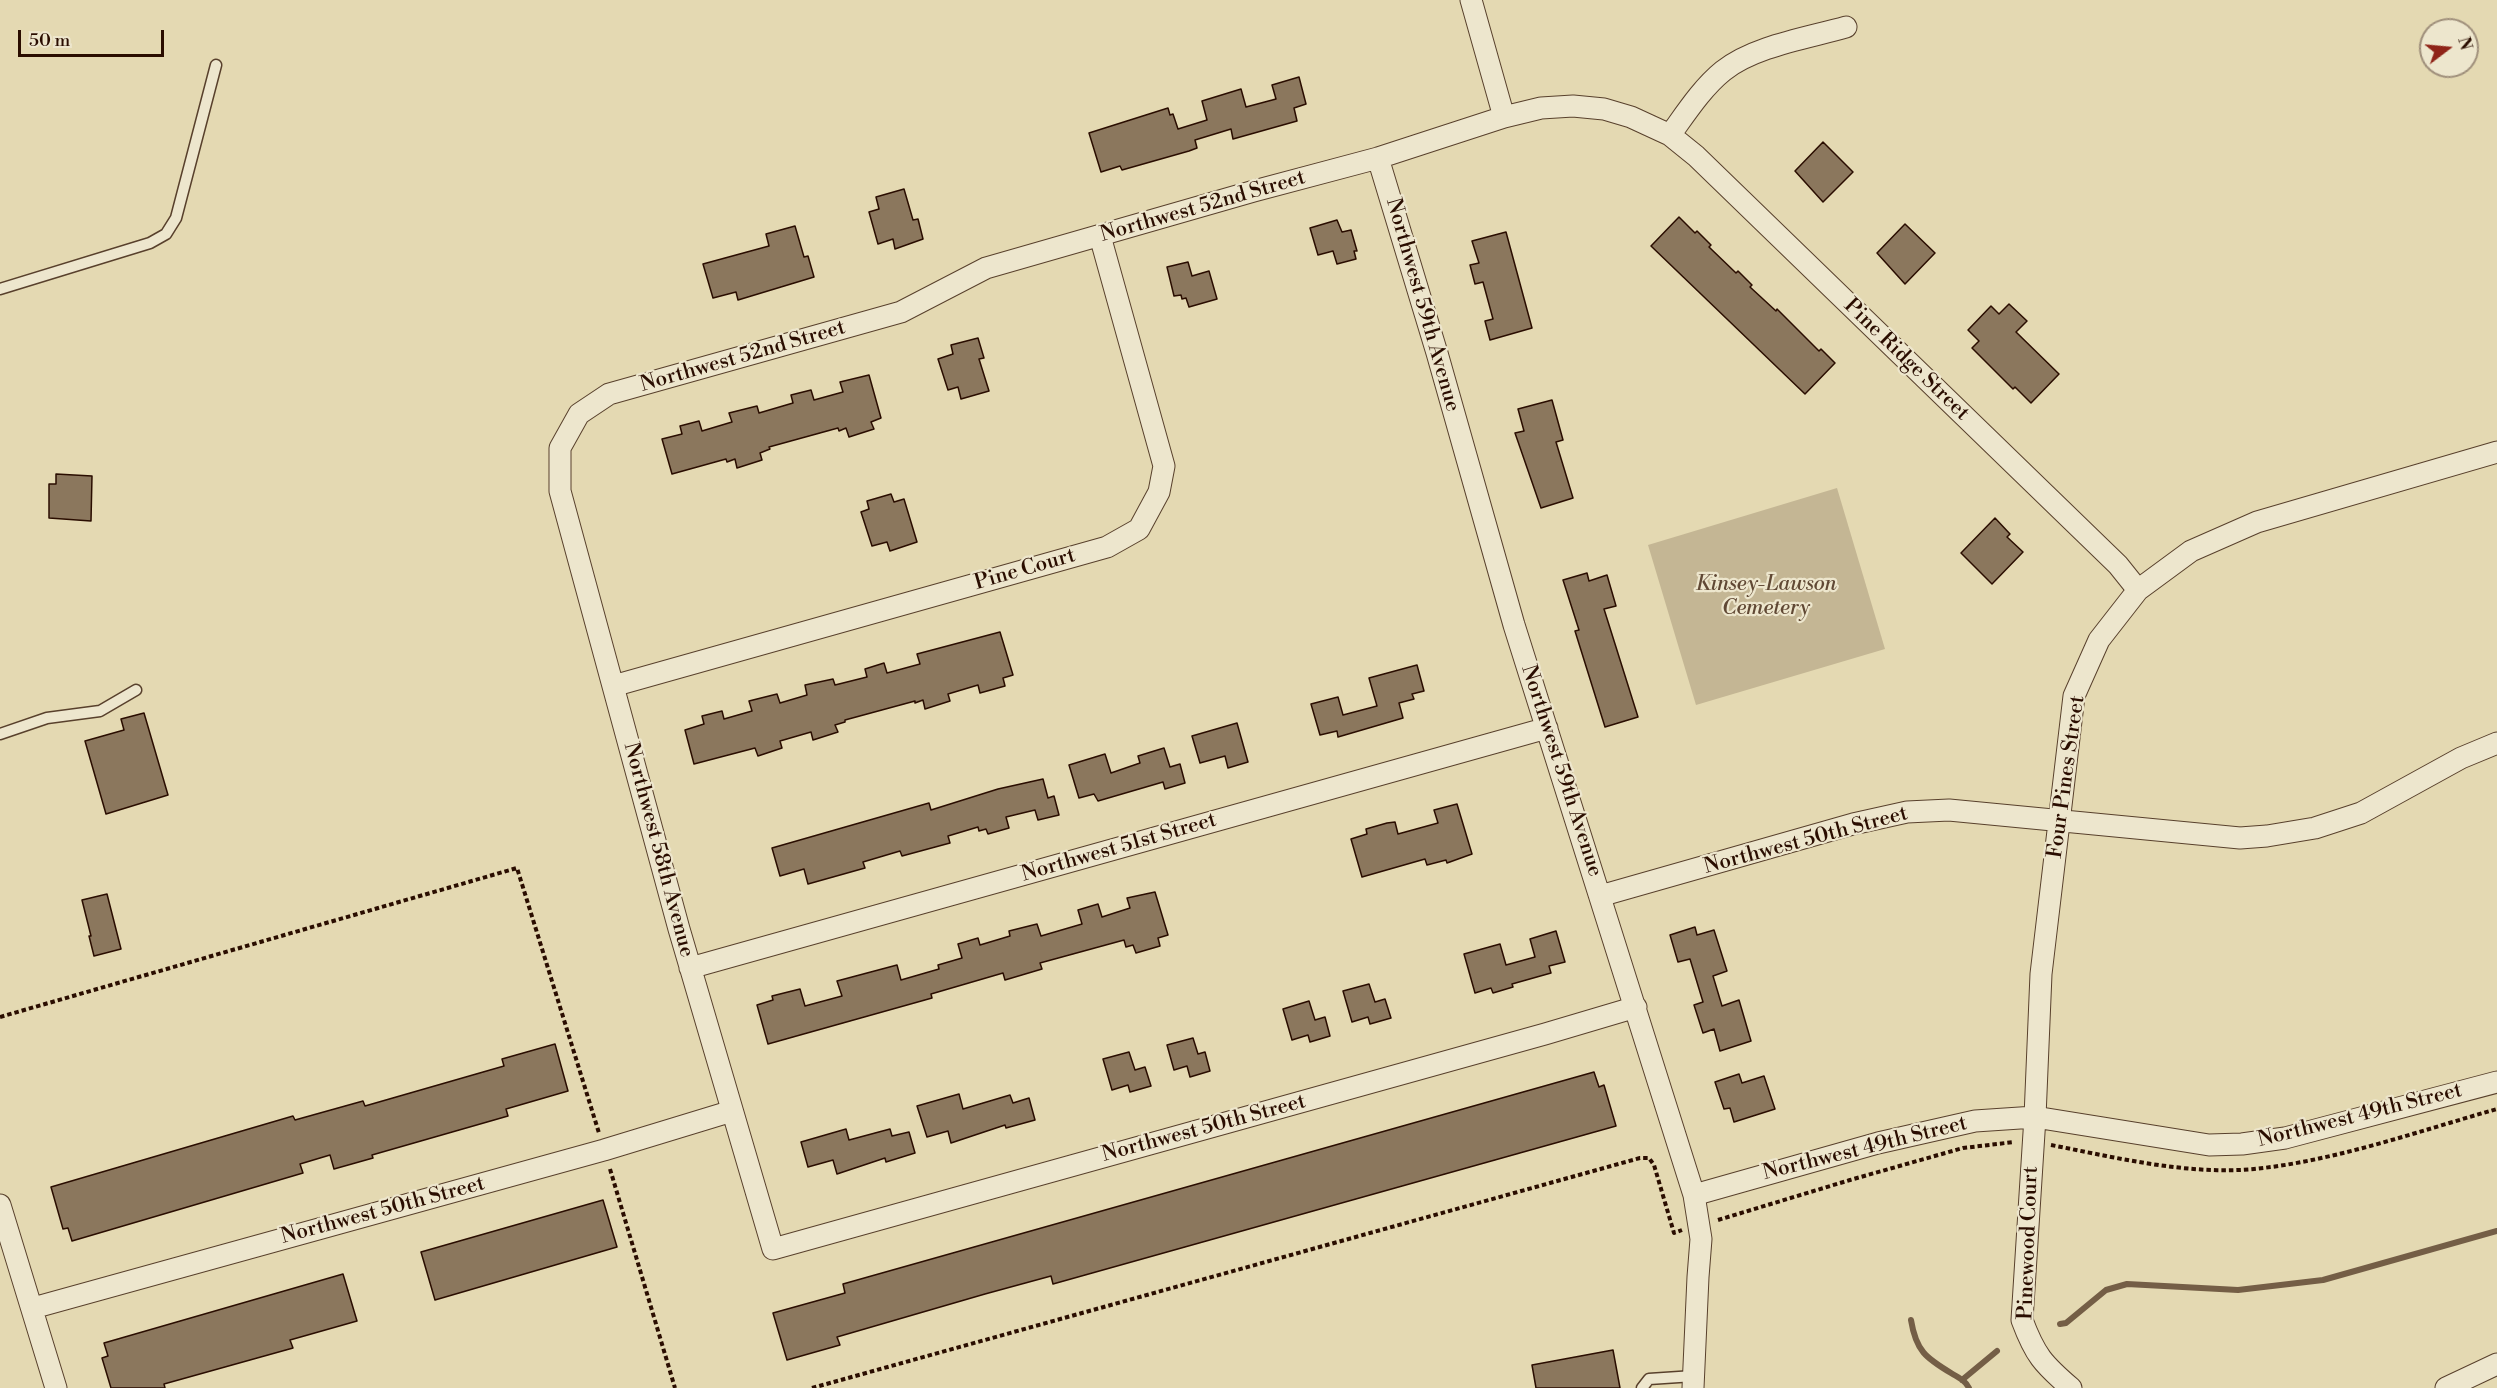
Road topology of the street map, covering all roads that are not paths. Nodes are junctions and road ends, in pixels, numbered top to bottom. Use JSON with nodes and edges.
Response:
{"nodes":[{"id":1,"x":1471,"y":0,"type":"edge"},
{"id":2,"x":1846,"y":27,"type":"dead end"},
{"id":3,"x":216,"y":65,"type":"dead end"},
{"id":4,"x":1504,"y":117,"type":"junction"},
{"id":5,"x":1670,"y":135,"type":"junction"},
{"id":6,"x":1378,"y":158,"type":"junction"},
{"id":7,"x":1100,"y":236,"type":"junction"},
{"id":8,"x":0,"y":289,"type":"edge"},
{"id":9,"x":560,"y":448,"type":"joint"},
{"id":10,"x":2497,"y":452,"type":"edge"},
{"id":11,"x":2138,"y":590,"type":"junction"},
{"id":12,"x":613,"y":686,"type":"junction"},
{"id":13,"x":136,"y":690,"type":"dead end"},
{"id":14,"x":1547,"y":728,"type":"junction"},
{"id":15,"x":0,"y":734,"type":"edge"},
{"id":16,"x":2497,"y":743,"type":"edge"},
{"id":17,"x":2060,"y":820,"type":"junction"},
{"id":18,"x":1600,"y":896,"type":"junction"},
{"id":19,"x":690,"y":968,"type":"junction"},
{"id":20,"x":1636,"y":1007,"type":"junction"},
{"id":21,"x":2497,"y":1082,"type":"edge"},
{"id":22,"x":732,"y":1111,"type":"junction"},
{"id":23,"x":2035,"y":1117,"type":"junction"},
{"id":24,"x":1694,"y":1195,"type":"junction"},
{"id":25,"x":0,"y":1205,"type":"edge"},
{"id":26,"x":773,"y":1249,"type":"joint"},
{"id":27,"x":33,"y":1308,"type":"junction"},
{"id":28,"x":2497,"y":1364,"type":"edge"},
{"id":29,"x":1694,"y":1382,"type":"edge"},
{"id":30,"x":56,"y":1388,"type":"edge"},
{"id":31,"x":1642,"y":1388,"type":"edge"},
{"id":32,"x":2071,"y":1388,"type":"edge"},
{"id":33,"x":2446,"y":1388,"type":"edge"}],
"edges":[{"from":1,"to":4,"type":"street"},
{"from":2,"to":5,"type":"street"},
{"from":3,"to":8,"type":"lane"},
{"from":4,"to":5,"type":"street","name":"Northwest 52nd Street"},
{"from":4,"to":6,"type":"street","name":"Northwest 52nd Street"},
{"from":5,"to":11,"type":"street","name":"Pine Ridge Street"},
{"from":6,"to":7,"type":"street","name":"Northwest 52nd Street"},
{"from":6,"to":14,"type":"street","name":"Northwest 59th Avenue"},
{"from":7,"to":9,"type":"street","name":"Northwest 52nd Street"},
{"from":7,"to":12,"type":"street","name":"Pine Court"},
{"from":9,"to":12,"type":"street","name":"Northwest 58th Avenue"},
{"from":10,"to":11,"type":"street","name":"Four Pines Street"},
{"from":11,"to":17,"type":"street","name":"Four Pines Street"},
{"from":12,"to":19,"type":"street","name":"Northwest 58th Avenue"},
{"from":13,"to":15,"type":"lane"},
{"from":14,"to":18,"type":"street","name":"Northwest 59th Avenue"},
{"from":14,"to":19,"type":"street","name":"Northwest 51st Street"},
{"from":16,"to":17,"type":"street","name":"Northwest 50th Street"},
{"from":17,"to":18,"type":"street","name":"Northwest 50th Street"},
{"from":17,"to":23,"type":"street","name":"Four Pines Street"},
{"from":18,"to":20,"type":"street","name":"Northwest 59th Avenue"},
{"from":19,"to":22,"type":"street","name":"Northwest 58th Avenue"},
{"from":20,"to":24,"type":"street","name":"Northwest 59th Avenue"},
{"from":20,"to":26,"type":"street","name":"Northwest 50th Street"},
{"from":21,"to":23,"type":"street","name":"Northwest 49th Street"},
{"from":22,"to":26,"type":"street","name":"Northwest 58th Avenue"},
{"from":22,"to":27,"type":"street","name":"Northwest 50th Street"},
{"from":23,"to":24,"type":"street","name":"Northwest 49th Street"},
{"from":23,"to":32,"type":"street","name":"Pinewood Court"},
{"from":24,"to":29,"type":"street","name":"Northwest 59th Avenue"},
{"from":25,"to":27,"type":"street"},
{"from":27,"to":30,"type":"street"},
{"from":28,"to":33,"type":"street"},
{"from":29,"to":31,"type":"lane"}]}
